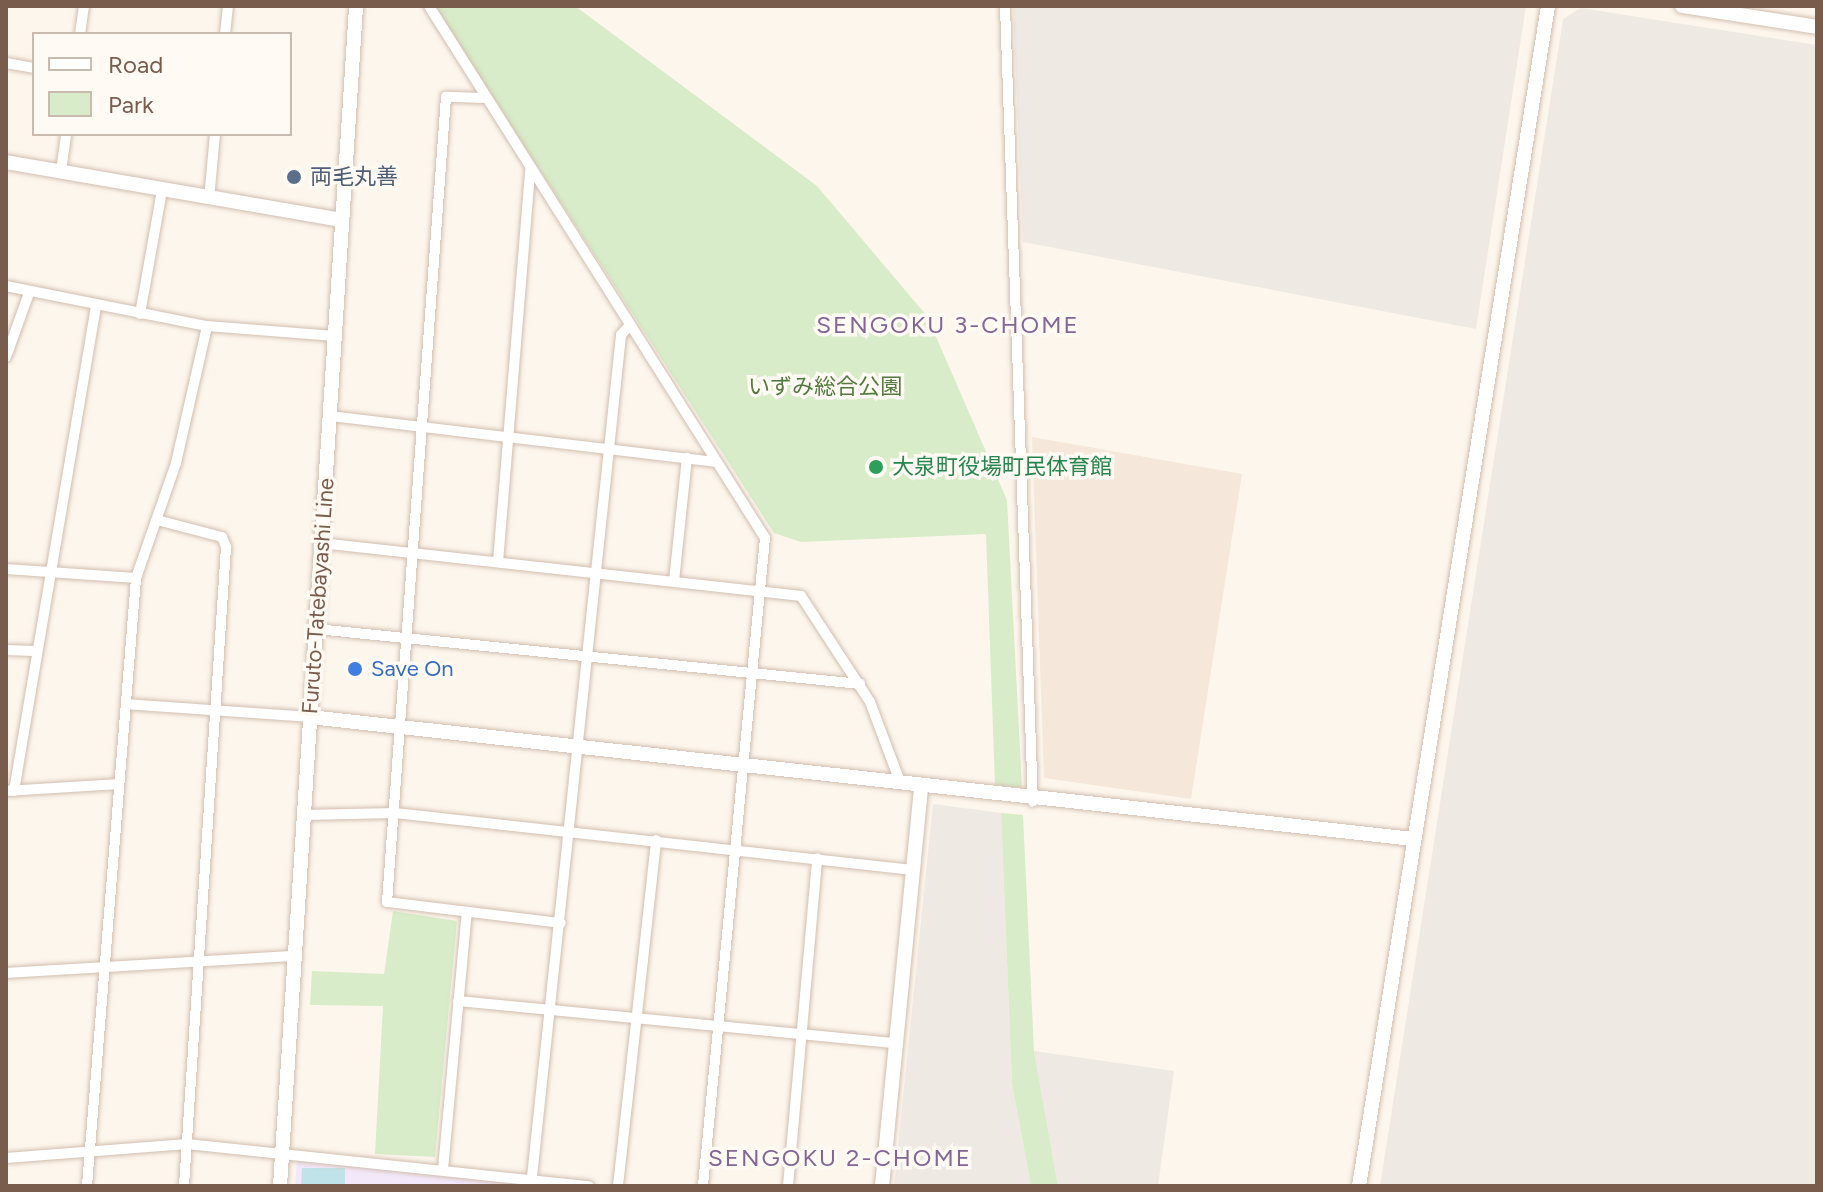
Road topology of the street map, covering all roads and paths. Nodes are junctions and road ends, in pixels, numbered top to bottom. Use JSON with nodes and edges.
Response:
{"nodes":[{"id":1,"x":84,"y":6,"type":"edge"},
{"id":2,"x":228,"y":6,"type":"edge"},
{"id":3,"x":356,"y":6,"type":"edge"},
{"id":4,"x":429,"y":6,"type":"edge"},
{"id":5,"x":1005,"y":6,"type":"edge"},
{"id":6,"x":1548,"y":6,"type":"edge"},
{"id":7,"x":1682,"y":6,"type":"edge"},
{"id":8,"x":1719,"y":9,"type":"edge"},
{"id":9,"x":1817,"y":27,"type":"edge"},
{"id":10,"x":80,"y":32,"type":"edge"},
{"id":11,"x":225,"y":32,"type":"edge"},
{"id":12,"x":6,"y":63,"type":"edge"},
{"id":13,"x":32,"y":68,"type":"edge"},
{"id":14,"x":483,"y":98,"type":"junction"},
{"id":15,"x":66,"y":136,"type":"edge"},
{"id":16,"x":215,"y":136,"type":"edge"},
{"id":17,"x":6,"y":162,"type":"edge"},
{"id":18,"x":530,"y":170,"type":"junction"},
{"id":19,"x":61,"y":171,"type":"junction"},
{"id":20,"x":162,"y":191,"type":"junction"},
{"id":21,"x":209,"y":199,"type":"junction"},
{"id":22,"x":342,"y":220,"type":"junction"},
{"id":23,"x":6,"y":286,"type":"edge"},
{"id":24,"x":29,"y":293,"type":"junction"},
{"id":25,"x":96,"y":306,"type":"junction"},
{"id":26,"x":140,"y":314,"type":"junction"},
{"id":27,"x":207,"y":326,"type":"junction"},
{"id":28,"x":629,"y":326,"type":"junction"},
{"id":29,"x":335,"y":336,"type":"junction"},
{"id":30,"x":6,"y":357,"type":"edge"},
{"id":31,"x":330,"y":416,"type":"junction"},
{"id":32,"x":421,"y":427,"type":"junction"},
{"id":33,"x":508,"y":437,"type":"junction"},
{"id":34,"x":609,"y":449,"type":"junction"},
{"id":35,"x":687,"y":458,"type":"junction"},
{"id":36,"x":716,"y":462,"type":"junction"},
{"id":37,"x":157,"y":520,"type":"junction"},
{"id":38,"x":321,"y":543,"type":"junction"},
{"id":39,"x":412,"y":553,"type":"junction"},
{"id":40,"x":498,"y":562,"type":"junction"},
{"id":41,"x":6,"y":569,"type":"edge"},
{"id":42,"x":48,"y":572,"type":"junction"},
{"id":43,"x":597,"y":573,"type":"junction"},
{"id":44,"x":136,"y":578,"type":"junction"},
{"id":45,"x":674,"y":581,"type":"junction"},
{"id":46,"x":760,"y":590,"type":"junction"},
{"id":47,"x":316,"y":629,"type":"junction"},
{"id":48,"x":406,"y":637,"type":"junction"},
{"id":49,"x":6,"y":650,"type":"edge"},
{"id":50,"x":35,"y":651,"type":"junction"},
{"id":51,"x":589,"y":658,"type":"junction"},
{"id":52,"x":753,"y":676,"type":"junction"},
{"id":53,"x":860,"y":684,"type":"junction"},
{"id":54,"x":126,"y":704,"type":"junction"},
{"id":55,"x":215,"y":711,"type":"junction"},
{"id":56,"x":310,"y":717,"type":"junction"},
{"id":57,"x":400,"y":726,"type":"junction"},
{"id":58,"x":581,"y":746,"type":"junction"},
{"id":59,"x":745,"y":765,"type":"junction"},
{"id":60,"x":900,"y":782,"type":"junction"},
{"id":61,"x":119,"y":784,"type":"junction"},
{"id":62,"x":921,"y":785,"type":"junction"},
{"id":63,"x":10,"y":791,"type":"edge"},
{"id":64,"x":1033,"y":802,"type":"junction"},
{"id":65,"x":395,"y":813,"type":"junction"},
{"id":66,"x":304,"y":815,"type":"junction"},
{"id":67,"x":572,"y":831,"type":"junction"},
{"id":68,"x":1414,"y":839,"type":"junction"},
{"id":69,"x":656,"y":840,"type":"junction"},
{"id":70,"x":738,"y":849,"type":"junction"},
{"id":71,"x":817,"y":858,"type":"junction"},
{"id":72,"x":913,"y":870,"type":"junction"},
{"id":73,"x":467,"y":912,"type":"junction"},
{"id":74,"x":561,"y":923,"type":"junction"},
{"id":75,"x":295,"y":956,"type":"junction"},
{"id":76,"x":200,"y":960,"type":"junction"},
{"id":77,"x":103,"y":964,"type":"junction"},
{"id":78,"x":6,"y":973,"type":"edge"},
{"id":79,"x":458,"y":1001,"type":"junction"},
{"id":80,"x":550,"y":1011,"type":"junction"},
{"id":81,"x":635,"y":1018,"type":"junction"},
{"id":82,"x":718,"y":1027,"type":"junction"},
{"id":83,"x":802,"y":1033,"type":"junction"},
{"id":84,"x":896,"y":1043,"type":"junction"},
{"id":85,"x":187,"y":1144,"type":"junction"},
{"id":86,"x":282,"y":1151,"type":"junction"},
{"id":87,"x":86,"y":1152,"type":"junction"},
{"id":88,"x":6,"y":1158,"type":"edge"},
{"id":89,"x":443,"y":1169,"type":"junction"},
{"id":90,"x":531,"y":1183,"type":"edge"},
{"id":91,"x":87,"y":1186,"type":"edge"},
{"id":92,"x":184,"y":1186,"type":"edge"},
{"id":93,"x":280,"y":1186,"type":"edge"},
{"id":94,"x":589,"y":1186,"type":"edge"},
{"id":95,"x":618,"y":1186,"type":"edge"},
{"id":96,"x":703,"y":1186,"type":"edge"},
{"id":97,"x":788,"y":1186,"type":"edge"},
{"id":98,"x":882,"y":1186,"type":"edge"},
{"id":99,"x":1359,"y":1186,"type":"edge"}],
"edges":[{"from":1,"to":10,"type":"street"},
{"from":2,"to":11,"type":"street"},
{"from":3,"to":22,"type":"street","name":"Furuto-Tatebayashi Line"},
{"from":4,"to":14,"type":"street"},
{"from":5,"to":64,"type":"street"},
{"from":6,"to":68,"type":"street"},
{"from":7,"to":8,"type":"street"},
{"from":8,"to":9,"type":"street"},
{"from":12,"to":13,"type":"street"},
{"from":14,"to":18,"type":"street"},
{"from":14,"to":32,"type":"street"},
{"from":15,"to":19,"type":"street"},
{"from":16,"to":21,"type":"street"},
{"from":17,"to":19,"type":"street"},
{"from":18,"to":28,"type":"street"},
{"from":18,"to":33,"type":"street"},
{"from":19,"to":20,"type":"street"},
{"from":20,"to":21,"type":"street"},
{"from":20,"to":26,"type":"street"},
{"from":21,"to":22,"type":"street"},
{"from":22,"to":29,"type":"street","name":"Furuto-Tatebayashi Line"},
{"from":23,"to":24,"type":"street"},
{"from":24,"to":25,"type":"street"},
{"from":24,"to":30,"type":"street"},
{"from":25,"to":26,"type":"street"},
{"from":25,"to":42,"type":"street"},
{"from":26,"to":27,"type":"street"},
{"from":27,"to":29,"type":"street"},
{"from":27,"to":37,"type":"street"},
{"from":28,"to":34,"type":"street"},
{"from":28,"to":36,"type":"street"},
{"from":29,"to":31,"type":"street","name":"Furuto-Tatebayashi Line"},
{"from":31,"to":32,"type":"street"},
{"from":31,"to":38,"type":"street","name":"Furuto-Tatebayashi Line"},
{"from":32,"to":33,"type":"street"},
{"from":32,"to":39,"type":"street"},
{"from":33,"to":34,"type":"street"},
{"from":33,"to":40,"type":"street"},
{"from":34,"to":35,"type":"street"},
{"from":34,"to":43,"type":"street"},
{"from":35,"to":36,"type":"street"},
{"from":35,"to":45,"type":"street"},
{"from":36,"to":46,"type":"street"},
{"from":37,"to":44,"type":"street"},
{"from":37,"to":55,"type":"street"},
{"from":38,"to":39,"type":"street"},
{"from":38,"to":47,"type":"street","name":"Furuto-Tatebayashi Line"},
{"from":39,"to":40,"type":"street"},
{"from":39,"to":48,"type":"street"},
{"from":40,"to":43,"type":"street"},
{"from":41,"to":42,"type":"street"},
{"from":42,"to":44,"type":"street"},
{"from":42,"to":50,"type":"street"},
{"from":43,"to":45,"type":"street"},
{"from":43,"to":51,"type":"street"},
{"from":44,"to":54,"type":"street"},
{"from":45,"to":46,"type":"street"},
{"from":46,"to":52,"type":"street"},
{"from":46,"to":53,"type":"street"},
{"from":47,"to":48,"type":"street"},
{"from":47,"to":56,"type":"street","name":"Furuto-Tatebayashi Line"},
{"from":48,"to":51,"type":"street"},
{"from":48,"to":57,"type":"street"},
{"from":49,"to":50,"type":"street"},
{"from":50,"to":63,"type":"street"},
{"from":51,"to":52,"type":"street"},
{"from":51,"to":58,"type":"street"},
{"from":52,"to":53,"type":"street"},
{"from":52,"to":59,"type":"street"},
{"from":53,"to":60,"type":"street"},
{"from":54,"to":55,"type":"street"},
{"from":54,"to":61,"type":"street"},
{"from":55,"to":56,"type":"street"},
{"from":55,"to":76,"type":"street"},
{"from":56,"to":57,"type":"street"},
{"from":56,"to":66,"type":"street","name":"Furuto-Tatebayashi Line"},
{"from":57,"to":58,"type":"street"},
{"from":57,"to":65,"type":"street"},
{"from":58,"to":59,"type":"street"},
{"from":58,"to":67,"type":"street"},
{"from":59,"to":60,"type":"street"},
{"from":59,"to":70,"type":"street"},
{"from":60,"to":62,"type":"street"},
{"from":61,"to":63,"type":"street"},
{"from":61,"to":77,"type":"street"},
{"from":62,"to":64,"type":"street"},
{"from":62,"to":72,"type":"street"},
{"from":64,"to":68,"type":"street"},
{"from":65,"to":66,"type":"street"},
{"from":65,"to":67,"type":"street"},
{"from":65,"to":73,"type":"street"},
{"from":66,"to":75,"type":"street","name":"Furuto-Tatebayashi Line"},
{"from":67,"to":69,"type":"street"},
{"from":67,"to":74,"type":"street"},
{"from":68,"to":99,"type":"street"},
{"from":69,"to":70,"type":"street"},
{"from":69,"to":81,"type":"street"},
{"from":70,"to":71,"type":"street"},
{"from":70,"to":82,"type":"street"},
{"from":71,"to":72,"type":"street"},
{"from":71,"to":83,"type":"street"},
{"from":72,"to":84,"type":"street"},
{"from":73,"to":74,"type":"street"},
{"from":73,"to":79,"type":"street"},
{"from":74,"to":80,"type":"street"},
{"from":75,"to":76,"type":"street"},
{"from":75,"to":86,"type":"street","name":"Furuto-Tatebayashi Line"},
{"from":76,"to":77,"type":"street"},
{"from":76,"to":85,"type":"street"},
{"from":77,"to":78,"type":"street"},
{"from":77,"to":87,"type":"street"},
{"from":79,"to":80,"type":"street"},
{"from":79,"to":89,"type":"street"},
{"from":80,"to":81,"type":"street"},
{"from":80,"to":90,"type":"street"},
{"from":81,"to":82,"type":"street"},
{"from":81,"to":95,"type":"street"},
{"from":82,"to":83,"type":"street"},
{"from":82,"to":96,"type":"street"},
{"from":83,"to":84,"type":"street"},
{"from":83,"to":97,"type":"street"},
{"from":84,"to":98,"type":"street"},
{"from":85,"to":86,"type":"street"},
{"from":85,"to":87,"type":"street"},
{"from":85,"to":92,"type":"street"},
{"from":86,"to":89,"type":"street"},
{"from":86,"to":93,"type":"street","name":"Furuto-Tatebayashi Line"},
{"from":87,"to":88,"type":"street"},
{"from":87,"to":91,"type":"street"},
{"from":89,"to":90,"type":"street"},
{"from":90,"to":94,"type":"street"}]}
